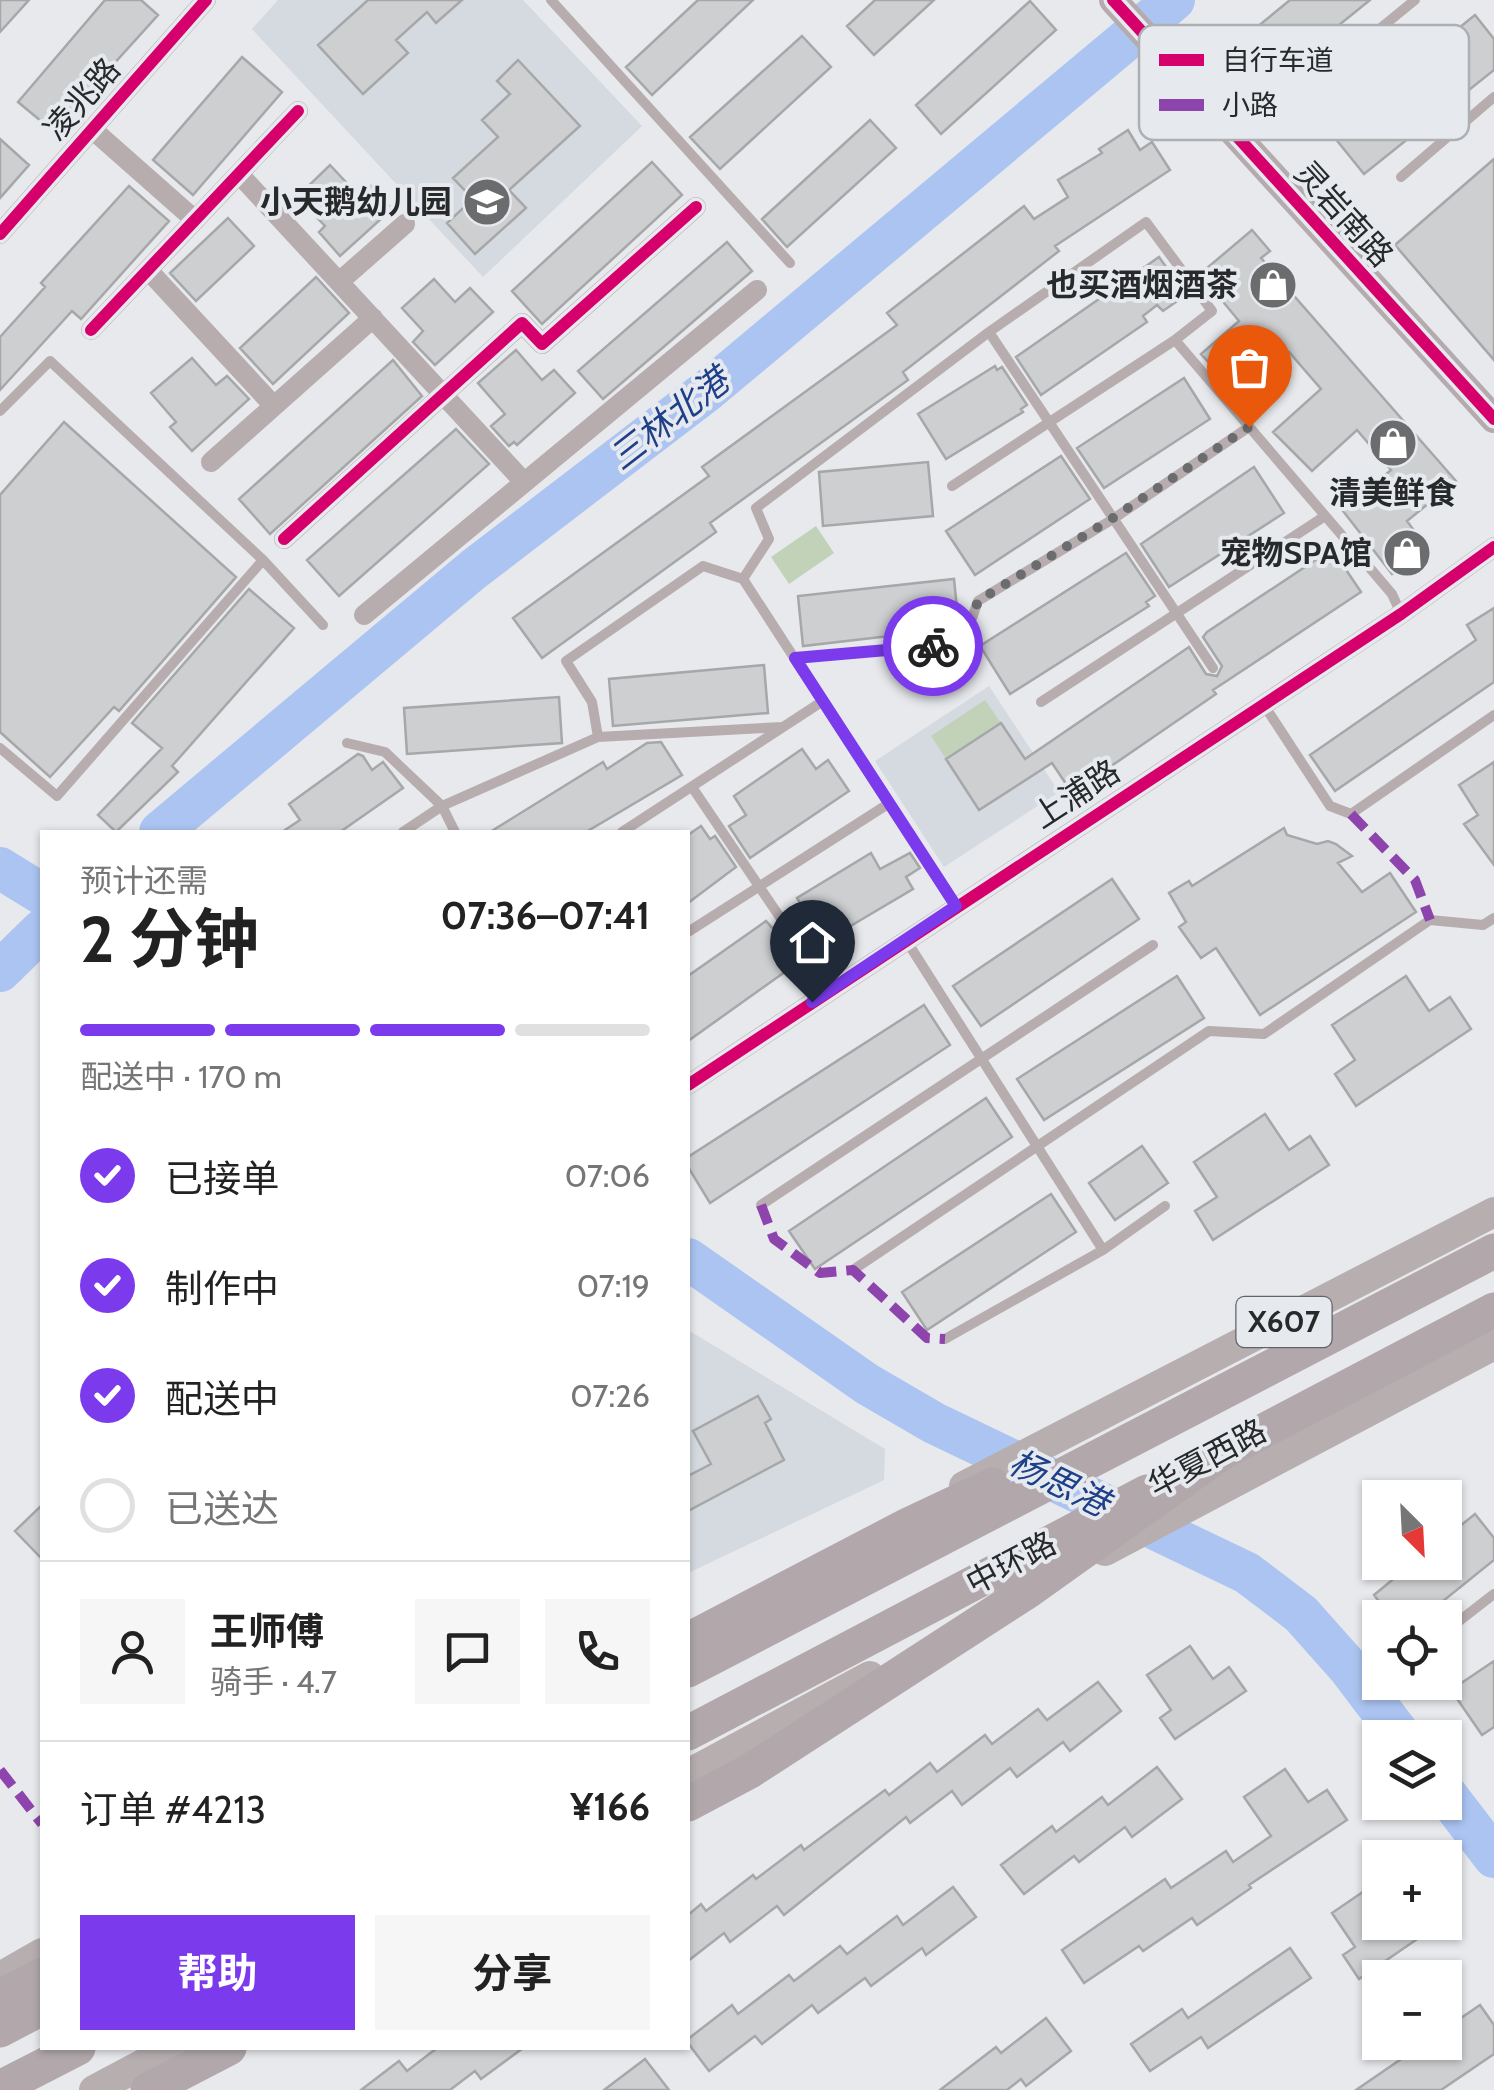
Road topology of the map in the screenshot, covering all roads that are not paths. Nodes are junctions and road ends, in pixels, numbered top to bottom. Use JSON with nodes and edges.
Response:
{"nodes":[{"id":1,"x":551,"y":0,"type":"edge"},
{"id":2,"x":1113,"y":0,"type":"edge"},
{"id":3,"x":1416,"y":0,"type":"edge"},
{"id":4,"x":203,"y":1,"type":"edge"},
{"id":5,"x":1385,"y":25,"type":"edge"},
{"id":6,"x":1139,"y":29,"type":"edge"},
{"id":7,"x":1494,"y":97,"type":"edge"},
{"id":8,"x":298,"y":111,"type":"dead end"},
{"id":9,"x":1469,"y":118,"type":"edge"},
{"id":10,"x":92,"y":129,"type":"junction"},
{"id":11,"x":1239,"y":140,"type":"edge"},
{"id":12,"x":1443,"y":140,"type":"edge"},
{"id":13,"x":238,"y":174,"type":"junction"},
{"id":14,"x":1401,"y":176,"type":"dead end"},
{"id":15,"x":696,"y":208,"type":"dead end"},
{"id":16,"x":196,"y":220,"type":"junction"},
{"id":17,"x":405,"y":224,"type":"dead end"},
{"id":18,"x":0,"y":234,"type":"edge"},
{"id":19,"x":790,"y":263,"type":"dead end"},
{"id":20,"x":148,"y":270,"type":"junction"},
{"id":21,"x":339,"y":282,"type":"junction"},
{"id":22,"x":757,"y":290,"type":"dead end"},
{"id":23,"x":372,"y":318,"type":"junction"},
{"id":24,"x":91,"y":330,"type":"dead end"},
{"id":25,"x":988,"y":332,"type":"junction"},
{"id":26,"x":1175,"y":340,"type":"junction"},
{"id":27,"x":443,"y":393,"type":"junction"},
{"id":28,"x":274,"y":406,"type":"junction"},
{"id":29,"x":0,"y":411,"type":"edge"},
{"id":30,"x":1494,"y":419,"type":"edge"},
{"id":31,"x":1050,"y":420,"type":"junction"},
{"id":32,"x":1249,"y":427,"type":"junction"},
{"id":33,"x":211,"y":462,"type":"dead end"},
{"id":34,"x":524,"y":482,"type":"junction"},
{"id":35,"x":952,"y":486,"type":"dead end"},
{"id":36,"x":1325,"y":516,"type":"junction"},
{"id":37,"x":1113,"y":518,"type":"junction"},
{"id":38,"x":284,"y":539,"type":"dead end"},
{"id":39,"x":1494,"y":548,"type":"edge"},
{"id":40,"x":263,"y":560,"type":"junction"},
{"id":41,"x":743,"y":578,"type":"junction"},
{"id":42,"x":1401,"y":614,"type":"junction"},
{"id":43,"x":364,"y":615,"type":"dead end"},
{"id":44,"x":1176,"y":615,"type":"junction"},
{"id":45,"x":322,"y":624,"type":"dead end"},
{"id":46,"x":795,"y":658,"type":"junction"},
{"id":47,"x":1213,"y":668,"type":"dead end"},
{"id":48,"x":823,"y":701,"type":"junction"},
{"id":49,"x":1041,"y":702,"type":"dead end"},
{"id":50,"x":1263,"y":704,"type":"junction"},
{"id":51,"x":1494,"y":715,"type":"edge"},
{"id":52,"x":783,"y":726,"type":"junction"},
{"id":53,"x":598,"y":738,"type":"junction"},
{"id":54,"x":347,"y":744,"type":"dead end"},
{"id":55,"x":0,"y":748,"type":"edge"},
{"id":56,"x":692,"y":787,"type":"junction"},
{"id":57,"x":888,"y":804,"type":"junction"},
{"id":58,"x":442,"y":806,"type":"junction"},
{"id":59,"x":406,"y":830,"type":"edge"},
{"id":60,"x":454,"y":830,"type":"edge"},
{"id":61,"x":625,"y":830,"type":"edge"},
{"id":62,"x":759,"y":886,"type":"junction"},
{"id":63,"x":956,"y":906,"type":"junction"},
{"id":64,"x":1494,"y":918,"type":"edge"},
{"id":65,"x":690,"y":931,"type":"edge"},
{"id":66,"x":905,"y":940,"type":"junction"},
{"id":67,"x":798,"y":944,"type":"dead end"},
{"id":68,"x":1154,"y":944,"type":"dead end"},
{"id":69,"x":982,"y":1060,"type":"junction"},
{"id":70,"x":690,"y":1084,"type":"edge"},
{"id":71,"x":1036,"y":1146,"type":"junction"},
{"id":72,"x":761,"y":1205,"type":"dead end"},
{"id":73,"x":1165,"y":1206,"type":"dead end"},
{"id":74,"x":1494,"y":1212,"type":"edge"},
{"id":75,"x":1103,"y":1250,"type":"junction"},
{"id":76,"x":1494,"y":1251,"type":"edge"},
{"id":77,"x":853,"y":1270,"type":"dead end"},
{"id":78,"x":1439,"y":1279,"type":"junction"},
{"id":79,"x":1494,"y":1310,"type":"edge"},
{"id":80,"x":945,"y":1339,"type":"dead end"},
{"id":81,"x":1494,"y":1344,"type":"edge"},
{"id":82,"x":1220,"y":1454,"type":"junction"},
{"id":83,"x":1492,"y":1600,"type":"edge"},
{"id":84,"x":989,"y":1613,"type":"junction"},
{"id":85,"x":1462,"y":1620,"type":"edge"},
{"id":86,"x":690,"y":1624,"type":"edge"},
{"id":87,"x":690,"y":1639,"type":"edge"},
{"id":88,"x":690,"y":1669,"type":"edge"},
{"id":89,"x":690,"y":1732,"type":"edge"},
{"id":90,"x":690,"y":1773,"type":"edge"},
{"id":91,"x":690,"y":1803,"type":"edge"},
{"id":92,"x":690,"y":1803,"type":"edge"},
{"id":93,"x":40,"y":1954,"type":"edge"},
{"id":94,"x":0,"y":1977,"type":"edge"},
{"id":95,"x":40,"y":1977,"type":"edge"},
{"id":96,"x":0,"y":1997,"type":"edge"},
{"id":97,"x":40,"y":2009,"type":"edge"},
{"id":98,"x":0,"y":2030,"type":"edge"},
{"id":99,"x":74,"y":2050,"type":"edge"},
{"id":100,"x":169,"y":2050,"type":"edge"},
{"id":101,"x":225,"y":2050,"type":"edge"},
{"id":102,"x":238,"y":2050,"type":"edge"},
{"id":103,"x":0,"y":2088,"type":"edge"},
{"id":104,"x":94,"y":2090,"type":"edge"},
{"id":105,"x":148,"y":2090,"type":"edge"},
{"id":106,"x":165,"y":2090,"type":"edge"}],
"edges":[{"from":1,"to":19,"type":"lane"},
{"from":2,"to":6,"type":"street","name":"灵岩南路"},
{"from":3,"to":5,"type":"lane"},
{"from":4,"to":10,"type":"street","name":"凌兆路"},
{"from":7,"to":9,"type":"lane"},
{"from":8,"to":13,"type":"street"},
{"from":10,"to":16,"type":"street"},
{"from":10,"to":18,"type":"street","name":"凌兆路"},
{"from":11,"to":30,"type":"street","name":"灵岩南路"},
{"from":12,"to":14,"type":"lane"},
{"from":13,"to":16,"type":"street"},
{"from":13,"to":21,"type":"street"},
{"from":15,"to":27,"type":"street"},
{"from":16,"to":20,"type":"street"},
{"from":17,"to":21,"type":"street"},
{"from":20,"to":24,"type":"street"},
{"from":20,"to":28,"type":"street"},
{"from":21,"to":23,"type":"street"},
{"from":22,"to":34,"type":"street"},
{"from":23,"to":27,"type":"street"},
{"from":23,"to":28,"type":"street"},
{"from":25,"to":26,"type":"lane"},
{"from":25,"to":31,"type":"lane"},
{"from":25,"to":41,"type":"lane"},
{"from":26,"to":31,"type":"lane"},
{"from":26,"to":32,"type":"lane"},
{"from":27,"to":34,"type":"street"},
{"from":27,"to":38,"type":"street"},
{"from":28,"to":33,"type":"street"},
{"from":29,"to":40,"type":"lane"},
{"from":31,"to":35,"type":"lane"},
{"from":31,"to":37,"type":"lane"},
{"from":32,"to":36,"type":"lane"},
{"from":32,"to":37,"type":"lane"},
{"from":34,"to":43,"type":"street"},
{"from":36,"to":42,"type":"lane"},
{"from":36,"to":44,"type":"lane"},
{"from":37,"to":44,"type":"lane"},
{"from":37,"to":46,"type":"lane"},
{"from":39,"to":42,"type":"street","name":"上浦路"},
{"from":40,"to":45,"type":"lane"},
{"from":40,"to":55,"type":"lane"},
{"from":41,"to":46,"type":"lane"},
{"from":41,"to":53,"type":"lane"},
{"from":42,"to":50,"type":"street","name":"上浦路"},
{"from":44,"to":47,"type":"lane"},
{"from":44,"to":49,"type":"lane"},
{"from":46,"to":48,"type":"lane"},
{"from":48,"to":52,"type":"lane"},
{"from":48,"to":57,"type":"lane"},
{"from":50,"to":51,"type":"lane"},
{"from":50,"to":63,"type":"street","name":"上浦路"},
{"from":52,"to":53,"type":"lane"},
{"from":52,"to":56,"type":"lane"},
{"from":53,"to":58,"type":"lane"},
{"from":54,"to":58,"type":"lane"},
{"from":56,"to":61,"type":"lane"},
{"from":56,"to":62,"type":"lane"},
{"from":57,"to":62,"type":"lane"},
{"from":57,"to":63,"type":"lane"},
{"from":58,"to":59,"type":"lane"},
{"from":58,"to":60,"type":"lane"},
{"from":62,"to":65,"type":"lane"},
{"from":62,"to":67,"type":"lane"},
{"from":63,"to":66,"type":"street","name":"上浦路"},
{"from":64,"to":71,"type":"lane"},
{"from":66,"to":69,"type":"lane"},
{"from":66,"to":70,"type":"street","name":"上浦路"},
{"from":68,"to":69,"type":"lane"},
{"from":69,"to":71,"type":"lane"},
{"from":69,"to":72,"type":"lane"},
{"from":71,"to":75,"type":"lane"},
{"from":71,"to":77,"type":"lane"},
{"from":73,"to":75,"type":"lane"},
{"from":74,"to":86,"type":"main road","number":"X607"},
{"from":75,"to":80,"type":"lane"},
{"from":76,"to":78,"type":"highway","name":"中环路"},
{"from":78,"to":87,"type":"highway"},
{"from":78,"to":88,"type":"highway","name":"中环路"},
{"from":79,"to":82,"type":"highway","name":"中环路"},
{"from":81,"to":84,"type":"main road","name":"华夏西路"},
{"from":82,"to":89,"type":"highway","name":"中环路","bridge":true},
{"from":82,"to":91,"type":"highway","bridge":true},
{"from":83,"to":85,"type":"lane"},
{"from":84,"to":90,"type":"main road","name":"华夏西路"},
{"from":84,"to":92,"type":"main road"},
{"from":93,"to":94,"type":"main road"},
{"from":95,"to":96,"type":"highway"},
{"from":97,"to":98,"type":"highway"},
{"from":99,"to":103,"type":"highway"},
{"from":100,"to":104,"type":"main road"},
{"from":101,"to":105,"type":"highway"},
{"from":102,"to":106,"type":"main road"}]}
